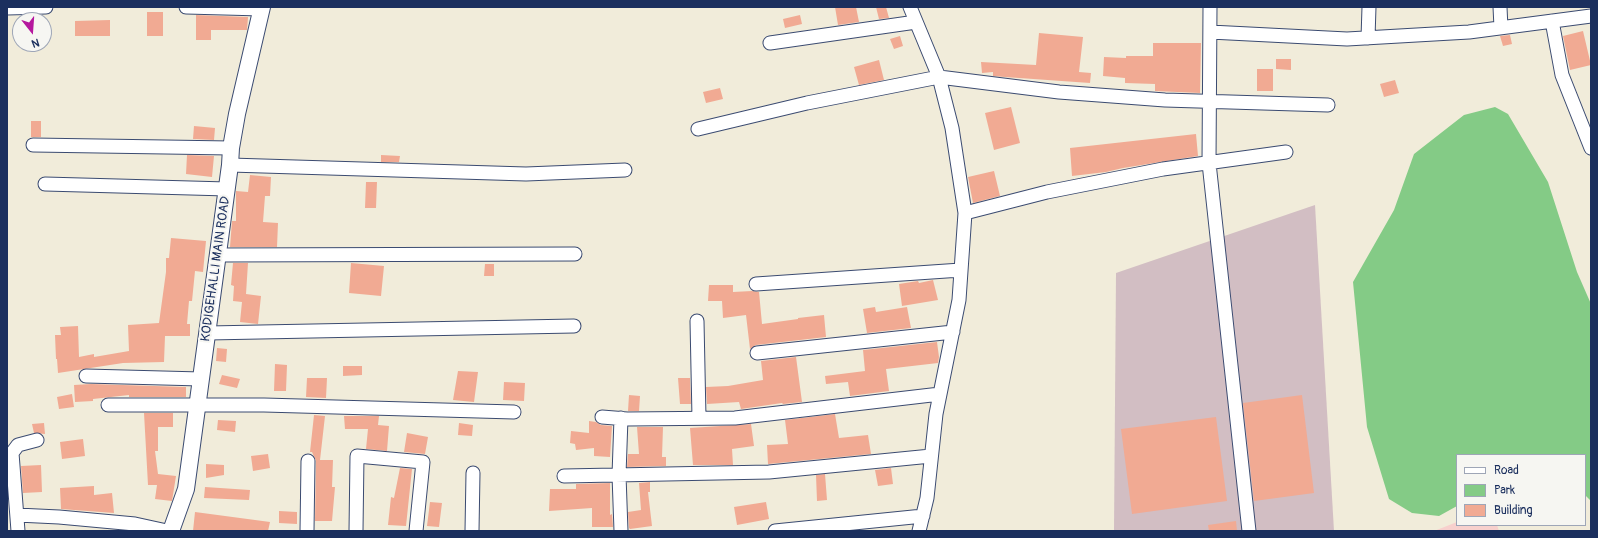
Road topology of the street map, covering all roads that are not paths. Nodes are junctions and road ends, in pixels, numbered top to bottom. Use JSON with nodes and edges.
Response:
{"nodes":[{"id":1,"x":46,"y":7,"type":"edge"},
{"id":2,"x":186,"y":7,"type":"edge"},
{"id":3,"x":910,"y":7,"type":"edge"},
{"id":4,"x":1210,"y":7,"type":"edge"},
{"id":5,"x":1369,"y":7,"type":"edge"},
{"id":6,"x":1500,"y":7,"type":"edge"},
{"id":7,"x":7,"y":8,"type":"edge"},
{"id":8,"x":262,"y":8,"type":"edge"},
{"id":9,"x":1591,"y":16,"type":"edge"},
{"id":10,"x":1552,"y":21,"type":"junction"},
{"id":11,"x":916,"y":22,"type":"junction"},
{"id":12,"x":1501,"y":28,"type":"junction"},
{"id":13,"x":1210,"y":32,"type":"junction"},
{"id":14,"x":1368,"y":38,"type":"junction"},
{"id":15,"x":770,"y":43,"type":"dead end"},
{"id":16,"x":939,"y":77,"type":"junction"},
{"id":17,"x":1209,"y":102,"type":"junction"},
{"id":18,"x":1328,"y":105,"type":"dead end"},
{"id":19,"x":698,"y":129,"type":"dead end"},
{"id":20,"x":33,"y":145,"type":"dead end"},
{"id":21,"x":231,"y":148,"type":"junction"},
{"id":22,"x":1591,"y":148,"type":"edge"},
{"id":23,"x":1286,"y":152,"type":"dead end"},
{"id":24,"x":1209,"y":163,"type":"junction"},
{"id":25,"x":230,"y":165,"type":"junction"},
{"id":26,"x":625,"y":170,"type":"dead end"},
{"id":27,"x":45,"y":184,"type":"dead end"},
{"id":28,"x":227,"y":189,"type":"junction"},
{"id":29,"x":965,"y":213,"type":"junction"},
{"id":30,"x":575,"y":254,"type":"dead end"},
{"id":31,"x":218,"y":255,"type":"junction"},
{"id":32,"x":961,"y":270,"type":"junction"},
{"id":33,"x":756,"y":284,"type":"dead end"},
{"id":34,"x":697,"y":320,"type":"dead end"},
{"id":35,"x":574,"y":326,"type":"dead end"},
{"id":36,"x":953,"y":332,"type":"junction"},
{"id":37,"x":208,"y":333,"type":"junction"},
{"id":38,"x":757,"y":353,"type":"dead end"},
{"id":39,"x":86,"y":376,"type":"dead end"},
{"id":40,"x":201,"y":379,"type":"junction"},
{"id":41,"x":940,"y":394,"type":"junction"},
{"id":42,"x":108,"y":405,"type":"dead end"},
{"id":43,"x":198,"y":405,"type":"junction"},
{"id":44,"x":514,"y":412,"type":"dead end"},
{"id":45,"x":602,"y":417,"type":"dead end"},
{"id":46,"x":621,"y":418,"type":"junction"},
{"id":47,"x":699,"y":418,"type":"junction"},
{"id":48,"x":37,"y":440,"type":"dead end"},
{"id":49,"x":931,"y":456,"type":"junction"},
{"id":50,"x":308,"y":461,"type":"dead end"},
{"id":51,"x":473,"y":473,"type":"dead end"},
{"id":52,"x":564,"y":476,"type":"dead end"},
{"id":53,"x":619,"y":476,"type":"junction"},
{"id":54,"x":11,"y":493,"type":"edge"},
{"id":55,"x":17,"y":515,"type":"junction"},
{"id":56,"x":923,"y":516,"type":"junction"},
{"id":57,"x":18,"y":531,"type":"edge"},
{"id":58,"x":166,"y":531,"type":"edge"},
{"id":59,"x":171,"y":531,"type":"edge"},
{"id":60,"x":307,"y":531,"type":"edge"},
{"id":61,"x":356,"y":531,"type":"edge"},
{"id":62,"x":416,"y":531,"type":"edge"},
{"id":63,"x":472,"y":531,"type":"edge"},
{"id":64,"x":621,"y":531,"type":"edge"},
{"id":65,"x":775,"y":531,"type":"edge"},
{"id":66,"x":919,"y":531,"type":"edge"},
{"id":67,"x":1249,"y":531,"type":"edge"}],
"edges":[{"from":1,"to":7,"type":"street"},
{"from":2,"to":8,"type":"street"},
{"from":3,"to":11,"type":"street"},
{"from":4,"to":13,"type":"street"},
{"from":5,"to":14,"type":"street"},
{"from":6,"to":12,"type":"street"},
{"from":8,"to":21,"type":"street","name":"KODIGEHALLI MAIN ROAD"},
{"from":9,"to":10,"type":"street"},
{"from":10,"to":12,"type":"street"},
{"from":10,"to":22,"type":"street"},
{"from":11,"to":15,"type":"street"},
{"from":11,"to":16,"type":"street"},
{"from":12,"to":14,"type":"street"},
{"from":13,"to":14,"type":"street"},
{"from":13,"to":17,"type":"street"},
{"from":16,"to":17,"type":"street"},
{"from":16,"to":19,"type":"street"},
{"from":16,"to":29,"type":"street"},
{"from":17,"to":18,"type":"street"},
{"from":17,"to":24,"type":"street"},
{"from":20,"to":21,"type":"street"},
{"from":21,"to":25,"type":"street","name":"KODIGEHALLI MAIN ROAD"},
{"from":23,"to":24,"type":"street"},
{"from":24,"to":29,"type":"street"},
{"from":24,"to":67,"type":"street"},
{"from":25,"to":26,"type":"street"},
{"from":25,"to":28,"type":"street","name":"KODIGEHALLI MAIN ROAD"},
{"from":27,"to":28,"type":"street"},
{"from":28,"to":31,"type":"street","name":"KODIGEHALLI MAIN ROAD"},
{"from":29,"to":32,"type":"street"},
{"from":30,"to":31,"type":"street"},
{"from":31,"to":37,"type":"street","name":"KODIGEHALLI MAIN ROAD"},
{"from":32,"to":33,"type":"street"},
{"from":32,"to":36,"type":"street"},
{"from":34,"to":47,"type":"street"},
{"from":35,"to":37,"type":"street"},
{"from":36,"to":38,"type":"street"},
{"from":36,"to":41,"type":"street"},
{"from":37,"to":40,"type":"street","name":"KODIGEHALLI MAIN ROAD"},
{"from":39,"to":40,"type":"street"},
{"from":40,"to":43,"type":"street","name":"KODIGEHALLI MAIN ROAD"},
{"from":41,"to":47,"type":"street"},
{"from":41,"to":49,"type":"street"},
{"from":42,"to":43,"type":"street"},
{"from":43,"to":44,"type":"street"},
{"from":43,"to":59,"type":"street","name":"KODIGEHALLI MAIN ROAD"},
{"from":45,"to":46,"type":"street"},
{"from":46,"to":47,"type":"street"},
{"from":46,"to":53,"type":"street"},
{"from":48,"to":54,"type":"street"},
{"from":49,"to":53,"type":"street"},
{"from":49,"to":56,"type":"street"},
{"from":50,"to":60,"type":"street"},
{"from":51,"to":63,"type":"street"},
{"from":52,"to":53,"type":"street"},
{"from":53,"to":64,"type":"street"},
{"from":54,"to":55,"type":"street"},
{"from":55,"to":57,"type":"street"},
{"from":55,"to":58,"type":"street"},
{"from":56,"to":65,"type":"street"},
{"from":56,"to":66,"type":"street"},
{"from":61,"to":62,"type":"street"}]}
